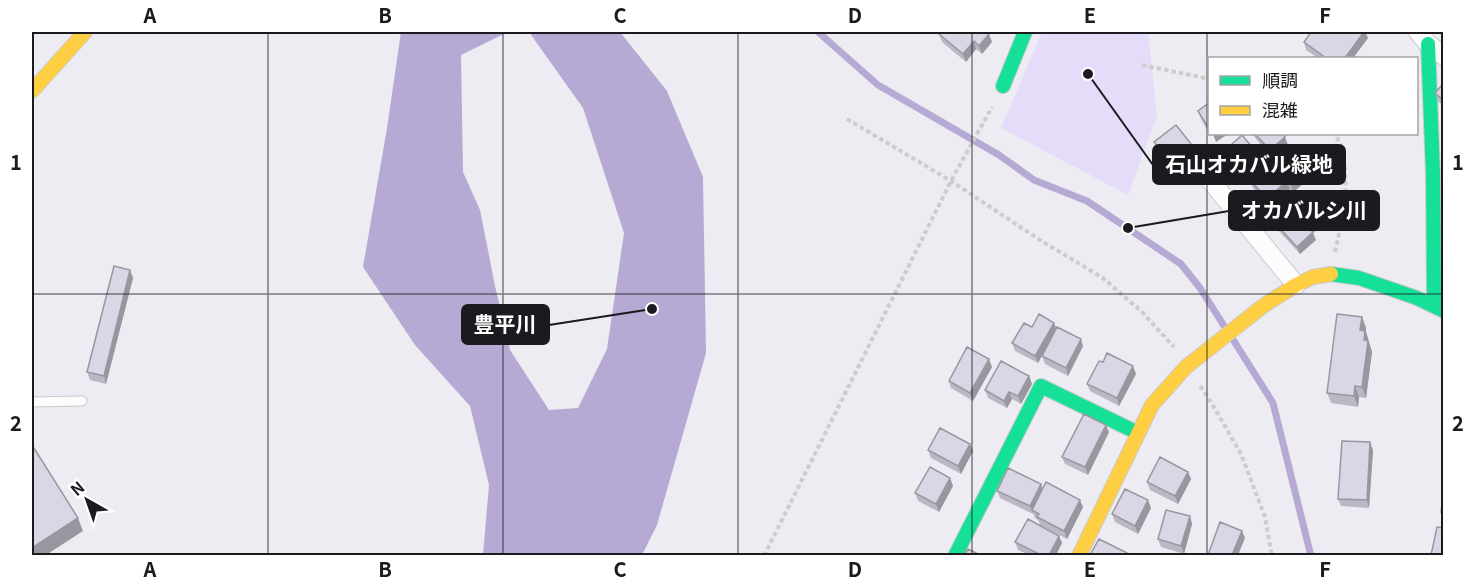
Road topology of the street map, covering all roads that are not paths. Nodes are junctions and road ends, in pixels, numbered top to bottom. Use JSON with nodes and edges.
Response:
{"nodes":[{"id":1,"x":85,"y":32,"type":"edge"},
{"id":2,"x":1025,"y":32,"type":"edge"},
{"id":3,"x":1423,"y":38,"type":"edge"},
{"id":4,"x":1443,"y":56,"type":"edge"},
{"id":5,"x":1003,"y":86,"type":"road end"},
{"id":6,"x":32,"y":91,"type":"edge"},
{"id":7,"x":1201,"y":169,"type":"dead end"},
{"id":8,"x":1296,"y":285,"type":"junction"},
{"id":9,"x":1439,"y":308,"type":"edge"},
{"id":10,"x":82,"y":401,"type":"dead end"},
{"id":11,"x":32,"y":402,"type":"edge"},
{"id":12,"x":1138,"y":433,"type":"junction"},
{"id":13,"x":957,"y":550,"type":"edge"},
{"id":14,"x":979,"y":555,"type":"edge"},
{"id":15,"x":1079,"y":555,"type":"edge"}],
"edges":[{"from":1,"to":6,"type":"street"},
{"from":2,"to":5,"type":"street"},
{"from":3,"to":4,"type":"street"},
{"from":3,"to":9,"type":"street"},
{"from":7,"to":8,"type":"street"},
{"from":8,"to":9,"type":"street"},
{"from":8,"to":12,"type":"street"},
{"from":10,"to":11,"type":"lane"},
{"from":12,"to":13,"type":"street"},
{"from":12,"to":15,"type":"street"},
{"from":13,"to":14,"type":"street"}]}
